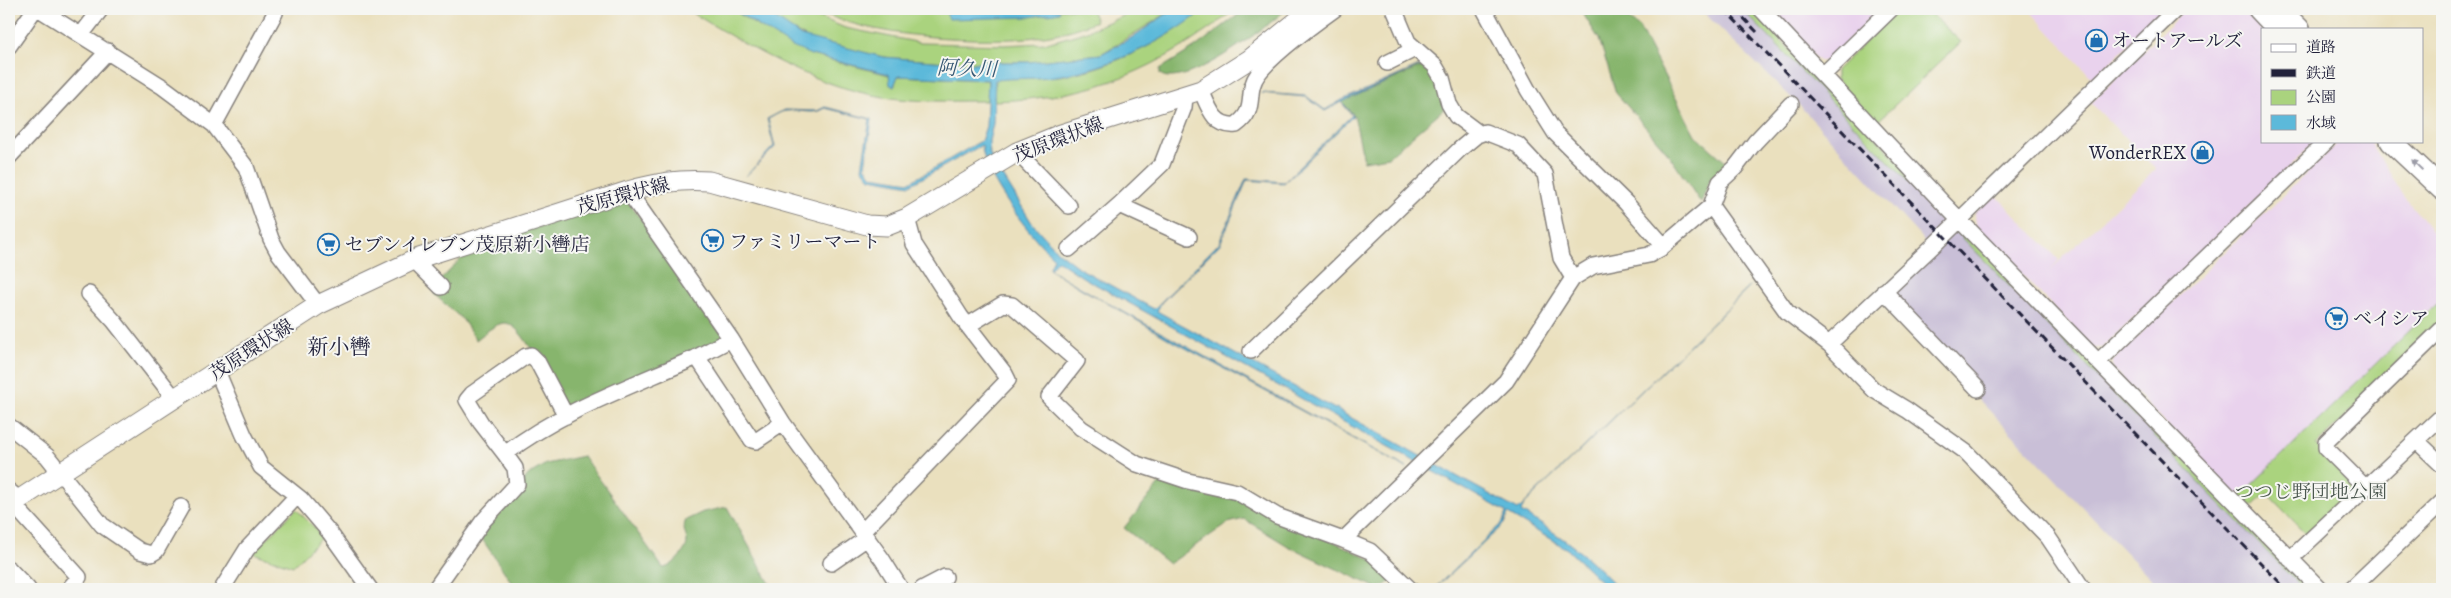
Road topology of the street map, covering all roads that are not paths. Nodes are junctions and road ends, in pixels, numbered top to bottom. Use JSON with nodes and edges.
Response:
{"nodes":[{"id":1,"x":35,"y":9,"type":"edge"},
{"id":2,"x":39,"y":9,"type":"edge"},
{"id":3,"x":101,"y":9,"type":"edge"},
{"id":4,"x":1312,"y":9,"type":"edge"},
{"id":5,"x":1335,"y":9,"type":"edge"},
{"id":6,"x":1394,"y":9,"type":"edge"},
{"id":7,"x":1484,"y":9,"type":"edge"},
{"id":8,"x":1761,"y":9,"type":"edge"},
{"id":9,"x":1891,"y":9,"type":"edge"},
{"id":10,"x":2176,"y":9,"type":"edge"},
{"id":11,"x":2259,"y":9,"type":"edge"},
{"id":12,"x":2279,"y":9,"type":"edge"},
{"id":13,"x":275,"y":13,"type":"dead end"},
{"id":14,"x":2277,"y":28,"type":"edge"},
{"id":15,"x":2298,"y":28,"type":"edge"},
{"id":16,"x":81,"y":35,"type":"junction"},
{"id":17,"x":9,"y":46,"type":"edge"},
{"id":18,"x":1413,"y":47,"type":"junction"},
{"id":19,"x":108,"y":51,"type":"junction"},
{"id":20,"x":1388,"y":63,"type":"dead end"},
{"id":21,"x":1824,"y":74,"type":"junction"},
{"id":22,"x":1193,"y":94,"type":"junction"},
{"id":23,"x":1791,"y":104,"type":"dead end"},
{"id":24,"x":214,"y":125,"type":"junction"},
{"id":25,"x":1480,"y":134,"type":"junction"},
{"id":26,"x":2326,"y":142,"type":"edge"},
{"id":27,"x":2392,"y":142,"type":"edge"},
{"id":28,"x":2414,"y":142,"type":"edge"},
{"id":29,"x":1017,"y":152,"type":"junction"},
{"id":30,"x":9,"y":156,"type":"edge"},
{"id":31,"x":2441,"y":180,"type":"edge"},
{"id":32,"x":628,"y":191,"type":"junction"},
{"id":33,"x":1119,"y":205,"type":"junction"},
{"id":34,"x":1069,"y":206,"type":"dead end"},
{"id":35,"x":1711,"y":206,"type":"junction"},
{"id":36,"x":906,"y":218,"type":"junction"},
{"id":37,"x":1961,"y":218,"type":"junction"},
{"id":38,"x":1189,"y":237,"type":"dead end"},
{"id":39,"x":1663,"y":245,"type":"junction"},
{"id":40,"x":1069,"y":249,"type":"dead end"},
{"id":41,"x":414,"y":260,"type":"junction"},
{"id":42,"x":1573,"y":278,"type":"junction"},
{"id":43,"x":441,"y":287,"type":"dead end"},
{"id":44,"x":1884,"y":291,"type":"junction"},
{"id":45,"x":89,"y":294,"type":"dead end"},
{"id":46,"x":318,"y":305,"type":"junction"},
{"id":47,"x":968,"y":326,"type":"junction"},
{"id":48,"x":2442,"y":329,"type":"edge"},
{"id":49,"x":730,"y":339,"type":"junction"},
{"id":50,"x":1829,"y":344,"type":"junction"},
{"id":51,"x":1250,"y":351,"type":"dead end"},
{"id":52,"x":698,"y":357,"type":"junction"},
{"id":53,"x":2099,"y":361,"type":"junction"},
{"id":54,"x":217,"y":372,"type":"junction"},
{"id":55,"x":1978,"y":389,"type":"dead end"},
{"id":56,"x":175,"y":399,"type":"junction"},
{"id":57,"x":566,"y":416,"type":"junction"},
{"id":58,"x":2442,"y":416,"type":"edge"},
{"id":59,"x":783,"y":423,"type":"junction"},
{"id":60,"x":9,"y":426,"type":"edge"},
{"id":61,"x":2417,"y":442,"type":"junction"},
{"id":62,"x":505,"y":454,"type":"junction"},
{"id":63,"x":2442,"y":465,"type":"edge"},
{"id":64,"x":61,"y":474,"type":"junction"},
{"id":65,"x":2365,"y":487,"type":"junction"},
{"id":66,"x":297,"y":496,"type":"junction"},
{"id":67,"x":12,"y":500,"type":"edge"},
{"id":68,"x":2442,"y":502,"type":"edge"},
{"id":69,"x":181,"y":507,"type":"dead end"},
{"id":70,"x":865,"y":535,"type":"junction"},
{"id":71,"x":1342,"y":540,"type":"junction"},
{"id":72,"x":2290,"y":559,"type":"junction"},
{"id":73,"x":831,"y":562,"type":"dead end"},
{"id":74,"x":9,"y":569,"type":"edge"},
{"id":75,"x":945,"y":577,"type":"dead end"},
{"id":76,"x":1399,"y":586,"type":"edge"},
{"id":77,"x":28,"y":589,"type":"edge"},
{"id":78,"x":69,"y":589,"type":"edge"},
{"id":79,"x":222,"y":589,"type":"edge"},
{"id":80,"x":370,"y":589,"type":"edge"},
{"id":81,"x":435,"y":589,"type":"edge"},
{"id":82,"x":901,"y":589,"type":"edge"},
{"id":83,"x":922,"y":589,"type":"edge"},
{"id":84,"x":2083,"y":589,"type":"edge"},
{"id":85,"x":2320,"y":589,"type":"edge"},
{"id":86,"x":2351,"y":589,"type":"edge"}],
"edges":[{"from":1,"to":17,"type":"street"},
{"from":2,"to":16,"type":"street"},
{"from":3,"to":16,"type":"street"},
{"from":4,"to":22,"type":"main road","name":"茂原環状線"},
{"from":5,"to":22,"type":"street"},
{"from":6,"to":18,"type":"street"},
{"from":7,"to":39,"type":"street"},
{"from":8,"to":21,"type":"street"},
{"from":9,"to":21,"type":"street"},
{"from":10,"to":37,"type":"street"},
{"from":11,"to":14,"type":"highway"},
{"from":12,"to":15,"type":"highway"},
{"from":13,"to":24,"type":"street"},
{"from":16,"to":19,"type":"street"},
{"from":18,"to":20,"type":"street"},
{"from":18,"to":25,"type":"street"},
{"from":19,"to":24,"type":"street"},
{"from":19,"to":30,"type":"street"},
{"from":21,"to":37,"type":"street"},
{"from":22,"to":29,"type":"main road","name":"茂原環状線"},
{"from":22,"to":33,"type":"street"},
{"from":23,"to":35,"type":"street"},
{"from":24,"to":46,"type":"street"},
{"from":25,"to":42,"type":"street"},
{"from":25,"to":51,"type":"street"},
{"from":26,"to":53,"type":"street"},
{"from":31,"to":27,"type":"highway","one_way":true},
{"from":28,"to":31,"type":"highway"},
{"from":29,"to":34,"type":"street"},
{"from":29,"to":36,"type":"main road","name":"茂原環状線"},
{"from":32,"to":36,"type":"main road","name":"茂原環状線"},
{"from":32,"to":41,"type":"main road","name":"茂原環状線"},
{"from":32,"to":49,"type":"street"},
{"from":33,"to":38,"type":"street"},
{"from":33,"to":40,"type":"street"},
{"from":35,"to":39,"type":"street"},
{"from":35,"to":50,"type":"street"},
{"from":36,"to":47,"type":"street"},
{"from":37,"to":44,"type":"street"},
{"from":37,"to":53,"type":"street"},
{"from":39,"to":42,"type":"street"},
{"from":41,"to":43,"type":"street"},
{"from":41,"to":46,"type":"main road","name":"茂原環状線"},
{"from":42,"to":71,"type":"street"},
{"from":44,"to":50,"type":"street"},
{"from":44,"to":55,"type":"street"},
{"from":45,"to":56,"type":"street"},
{"from":46,"to":54,"type":"main road","name":"茂原環状線"},
{"from":47,"to":70,"type":"street"},
{"from":47,"to":71,"type":"street"},
{"from":48,"to":65,"type":"street"},
{"from":49,"to":52,"type":"street"},
{"from":49,"to":59,"type":"street"},
{"from":50,"to":84,"type":"street"},
{"from":52,"to":57,"type":"street"},
{"from":52,"to":59,"type":"street"},
{"from":53,"to":72,"type":"street"},
{"from":54,"to":56,"type":"main road","name":"茂原環状線"},
{"from":54,"to":66,"type":"street"},
{"from":56,"to":64,"type":"main road","name":"茂原環状線"},
{"from":57,"to":62,"type":"street"},
{"from":57,"to":62,"type":"street"},
{"from":58,"to":61,"type":"street"},
{"from":59,"to":70,"type":"street"},
{"from":60,"to":64,"type":"street"},
{"from":61,"to":63,"type":"street"},
{"from":61,"to":65,"type":"street"},
{"from":62,"to":81,"type":"street"},
{"from":64,"to":67,"type":"main road","name":"茂原環状線"},
{"from":64,"to":69,"type":"street"},
{"from":65,"to":72,"type":"street"},
{"from":66,"to":79,"type":"street"},
{"from":66,"to":80,"type":"street"},
{"from":67,"to":78,"type":"street"},
{"from":68,"to":86,"type":"street"},
{"from":70,"to":73,"type":"street"},
{"from":70,"to":82,"type":"street"},
{"from":71,"to":76,"type":"street"},
{"from":72,"to":85,"type":"street"},
{"from":74,"to":77,"type":"street"},
{"from":75,"to":83,"type":"street"}]}
